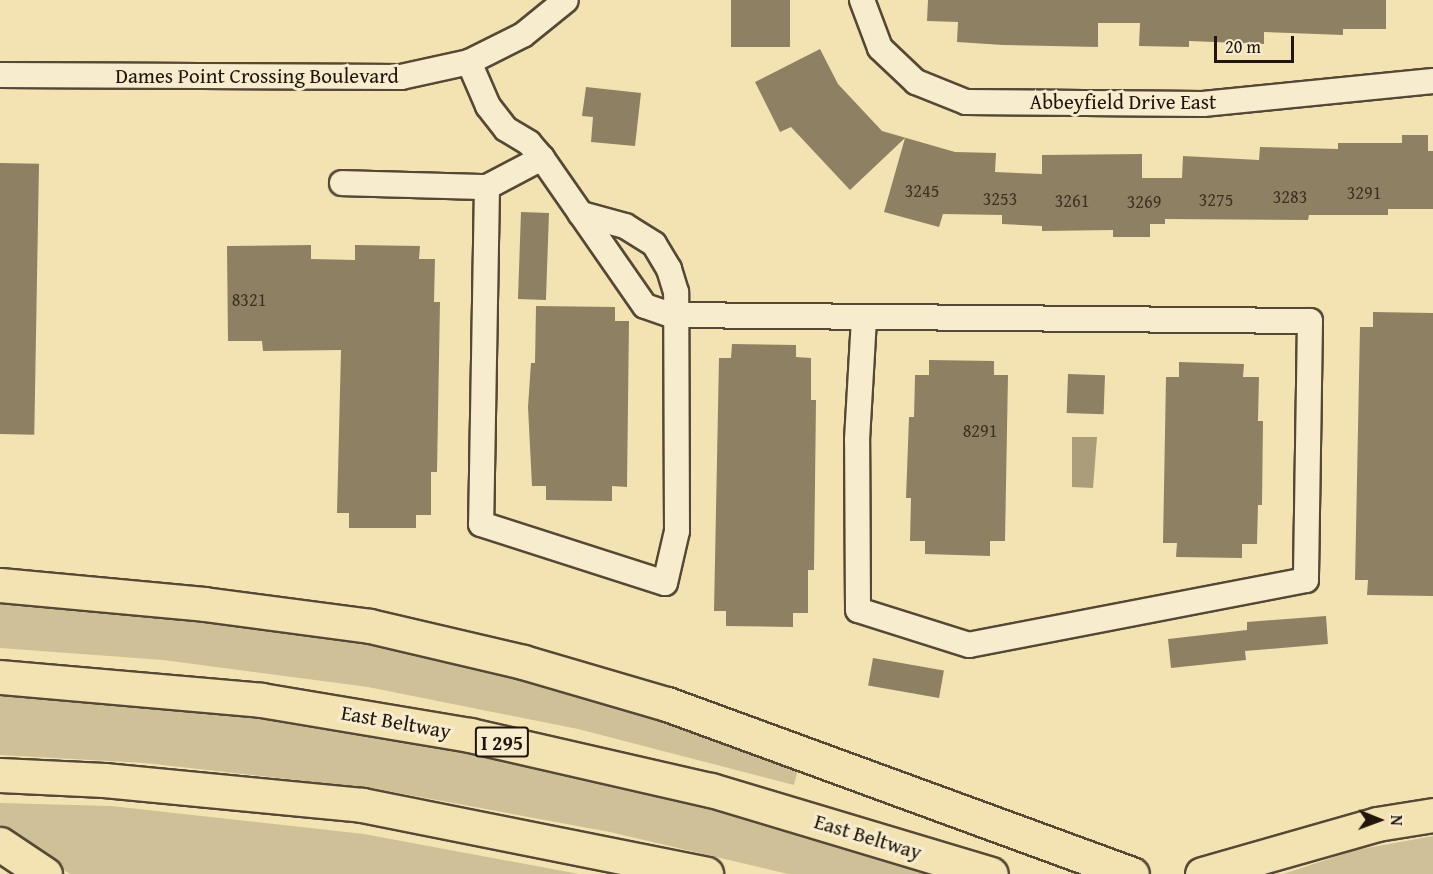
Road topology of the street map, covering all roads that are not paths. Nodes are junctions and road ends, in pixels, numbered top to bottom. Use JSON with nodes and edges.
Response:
{"nodes":[{"id":1,"x":566,"y":0,"type":"edge"},
{"id":2,"x":862,"y":0,"type":"edge"},
{"id":3,"x":470,"y":62,"type":"junction"},
{"id":4,"x":0,"y":75,"type":"edge"},
{"id":5,"x":1433,"y":81,"type":"edge"},
{"id":6,"x":542,"y":158,"type":"junction"},
{"id":7,"x":342,"y":183,"type":"dead end"},
{"id":8,"x":487,"y":188,"type":"junction"},
{"id":9,"x":581,"y":214,"type":"junction"},
{"id":10,"x":677,"y":315,"type":"junction"},
{"id":11,"x":864,"y":317,"type":"junction"},
{"id":12,"x":0,"y":585,"type":"edge"},
{"id":13,"x":0,"y":677,"type":"edge"},
{"id":14,"x":0,"y":775,"type":"edge"},
{"id":15,"x":1433,"y":815,"type":"edge"},
{"id":16,"x":0,"y":844,"type":"edge"},
{"id":17,"x":45,"y":874,"type":"edge"},
{"id":18,"x":706,"y":874,"type":"edge"},
{"id":19,"x":991,"y":874,"type":"edge"},
{"id":20,"x":1132,"y":874,"type":"edge"},
{"id":21,"x":1202,"y":874,"type":"edge"}],
"edges":[{"from":1,"to":3,"type":"street","name":"Dames Point Crossing Boulevard"},
{"from":2,"to":5,"type":"street","name":"Abbeyfield Drive East"},
{"from":3,"to":4,"type":"street","name":"Dames Point Crossing Boulevard"},
{"from":3,"to":6,"type":"street"},
{"from":6,"to":8,"type":"street"},
{"from":6,"to":9,"type":"street"},
{"from":7,"to":8,"type":"street"},
{"from":8,"to":10,"type":"street"},
{"from":9,"to":10,"type":"street"},
{"from":9,"to":10,"type":"street"},
{"from":10,"to":11,"type":"street"},
{"from":11,"to":11,"type":"street"},
{"from":12,"to":20,"type":"highway"},
{"from":13,"to":19,"type":"highway","name":"East Beltway","number":"I 295"},
{"from":14,"to":18,"type":"highway"},
{"from":15,"to":21,"type":"highway"},
{"from":16,"to":17,"type":"highway"}]}
